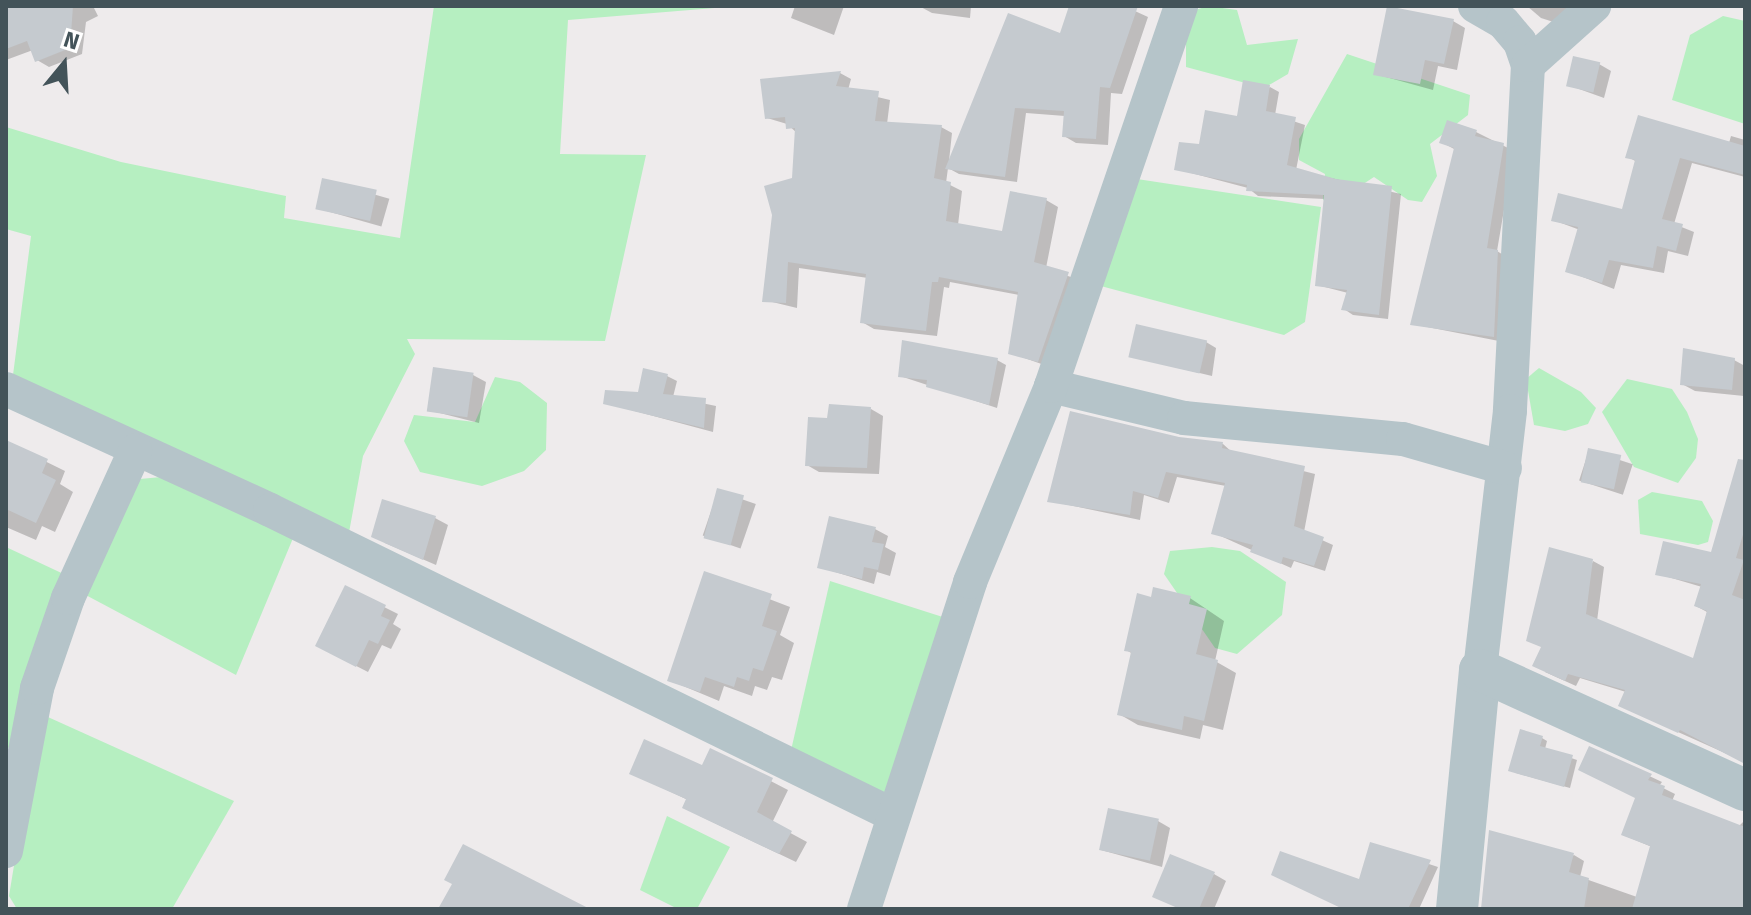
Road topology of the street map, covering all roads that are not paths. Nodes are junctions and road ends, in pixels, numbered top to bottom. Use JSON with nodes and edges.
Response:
{"nodes":[{"id":1,"x":1181,"y":6,"type":"edge"},
{"id":2,"x":1475,"y":6,"type":"edge"},
{"id":3,"x":1594,"y":6,"type":"edge"},
{"id":4,"x":1528,"y":65,"type":"junction"},
{"id":5,"x":1051,"y":386,"type":"junction"},
{"id":6,"x":6,"y":389,"type":"edge"},
{"id":7,"x":135,"y":451,"type":"junction"},
{"id":8,"x":1505,"y":468,"type":"junction"},
{"id":9,"x":1480,"y":670,"type":"junction"},
{"id":10,"x":1745,"y":790,"type":"edge"},
{"id":11,"x":891,"y":814,"type":"junction"},
{"id":12,"x":6,"y":851,"type":"edge"},
{"id":13,"x":864,"y":909,"type":"edge"},
{"id":14,"x":1457,"y":909,"type":"edge"}],
"edges":[{"from":1,"to":5,"type":"street"},
{"from":2,"to":4,"type":"street"},
{"from":3,"to":4,"type":"street"},
{"from":4,"to":8,"type":"street"},
{"from":5,"to":8,"type":"street"},
{"from":5,"to":11,"type":"street"},
{"from":6,"to":7,"type":"street"},
{"from":7,"to":11,"type":"street"},
{"from":7,"to":12,"type":"street"},
{"from":8,"to":9,"type":"street"},
{"from":9,"to":10,"type":"street"},
{"from":9,"to":14,"type":"street"},
{"from":11,"to":13,"type":"street"}]}
